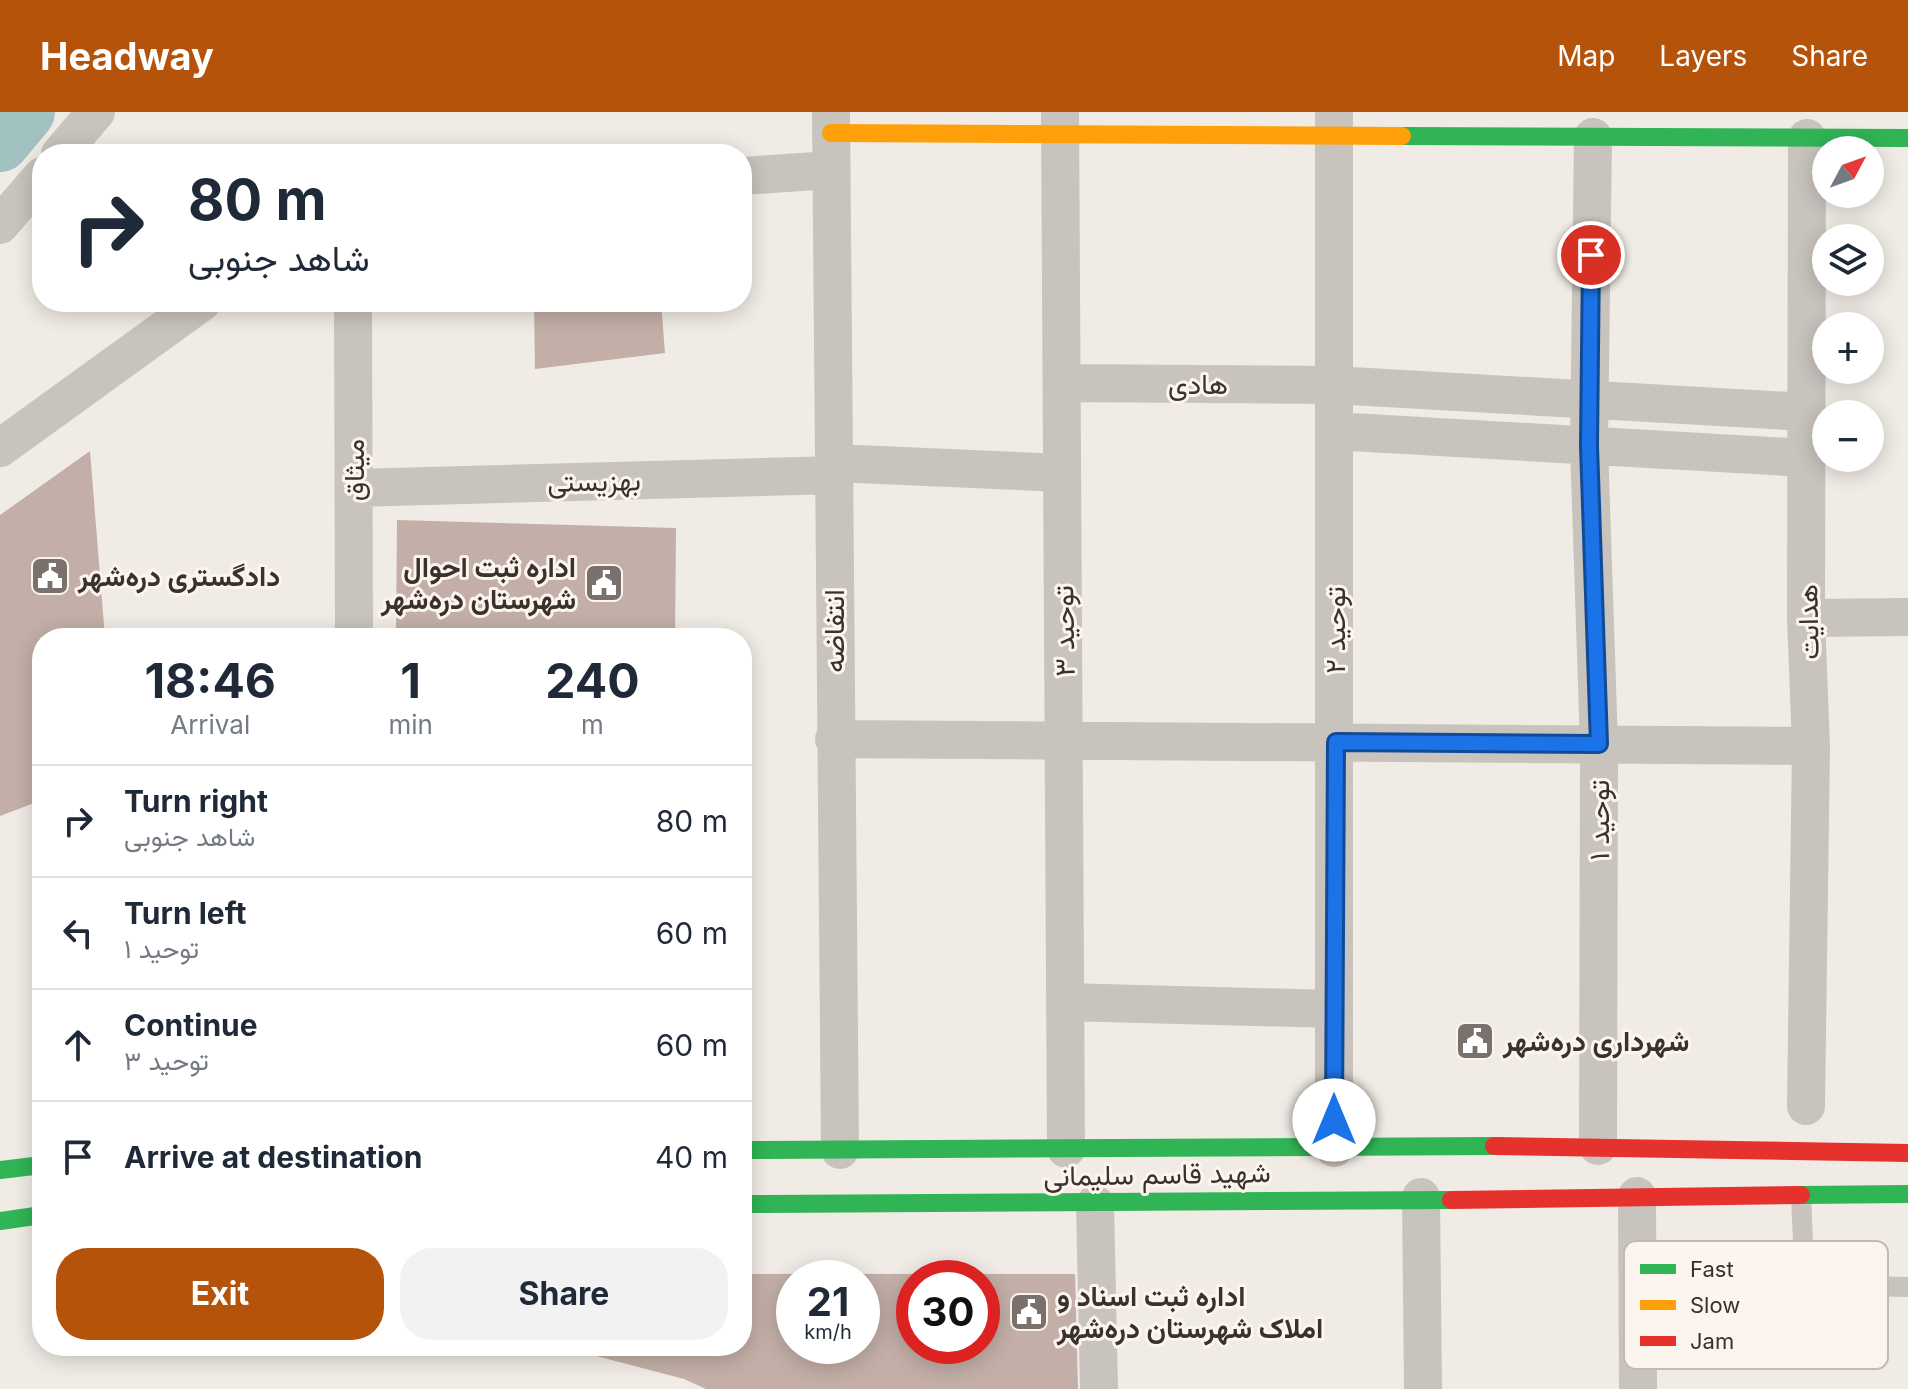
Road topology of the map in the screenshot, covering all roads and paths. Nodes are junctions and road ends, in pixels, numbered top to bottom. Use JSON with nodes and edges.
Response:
{"nodes":[{"id":1,"x":96,"y":112,"type":"edge"},
{"id":2,"x":1060,"y":123,"type":"edge"},
{"id":3,"x":1334,"y":124,"type":"edge"},
{"id":4,"x":1593,"y":137,"type":"junction"},
{"id":5,"x":831,"y":138,"type":"edge"},
{"id":6,"x":1807,"y":138,"type":"junction"},
{"id":7,"x":1908,"y":138,"type":"edge"},
{"id":8,"x":69,"y":144,"type":"edge"},
{"id":9,"x":752,"y":172,"type":"edge"},
{"id":10,"x":32,"y":188,"type":"edge"},
{"id":11,"x":0,"y":225,"type":"edge"},
{"id":12,"x":188,"y":312,"type":"edge"},
{"id":13,"x":353,"y":312,"type":"edge"},
{"id":14,"x":1062,"y":383,"type":"junction"},
{"id":15,"x":1334,"y":385,"type":"junction"},
{"id":16,"x":1589,"y":402,"type":"junction"},
{"id":17,"x":1807,"y":412,"type":"junction"},
{"id":18,"x":1334,"y":431,"type":"junction"},
{"id":19,"x":1589,"y":446,"type":"junction"},
{"id":20,"x":0,"y":448,"type":"edge"},
{"id":21,"x":1807,"y":458,"type":"junction"},
{"id":22,"x":834,"y":469,"type":"junction"},
{"id":23,"x":1062,"y":473,"type":"junction"},
{"id":24,"x":354,"y":488,"type":"junction"},
{"id":25,"x":1908,"y":617,"type":"edge"},
{"id":26,"x":1806,"y":618,"type":"junction"},
{"id":27,"x":354,"y":628,"type":"edge"},
{"id":28,"x":834,"y":739,"type":"junction"},
{"id":29,"x":1065,"y":740,"type":"junction"},
{"id":30,"x":1336,"y":742,"type":"junction"},
{"id":31,"x":1599,"y":744,"type":"junction"},
{"id":32,"x":1811,"y":746,"type":"junction"},
{"id":33,"x":1065,"y":1002,"type":"junction"},
{"id":34,"x":1334,"y":1009,"type":"junction"},
{"id":35,"x":1806,"y":1106,"type":"dead end"},
{"id":36,"x":1908,"y":1131,"type":"edge"},
{"id":37,"x":1598,"y":1146,"type":"junction"},
{"id":38,"x":1334,"y":1148,"type":"junction"},
{"id":39,"x":1066,"y":1149,"type":"junction"},
{"id":40,"x":752,"y":1150,"type":"edge"},
{"id":41,"x":840,"y":1150,"type":"junction"},
{"id":42,"x":1865,"y":1152,"type":"junction"},
{"id":43,"x":1908,"y":1153,"type":"edge"},
{"id":44,"x":32,"y":1166,"type":"edge"},
{"id":45,"x":0,"y":1170,"type":"edge"},
{"id":46,"x":1908,"y":1194,"type":"edge"},
{"id":47,"x":1637,"y":1196,"type":"junction"},
{"id":48,"x":1801,"y":1196,"type":"junction"},
{"id":49,"x":1421,"y":1197,"type":"junction"},
{"id":50,"x":752,"y":1204,"type":"edge"},
{"id":51,"x":1095,"y":1204,"type":"junction"},
{"id":52,"x":32,"y":1216,"type":"edge"},
{"id":53,"x":0,"y":1221,"type":"edge"},
{"id":54,"x":1637,"y":1241,"type":"edge"},
{"id":55,"x":1803,"y":1241,"type":"edge"},
{"id":56,"x":1888,"y":1287,"type":"edge"},
{"id":57,"x":1908,"y":1287,"type":"edge"},
{"id":58,"x":1638,"y":1369,"type":"edge"},
{"id":59,"x":1099,"y":1389,"type":"edge"},
{"id":60,"x":1423,"y":1389,"type":"edge"},
{"id":61,"x":1638,"y":1389,"type":"edge"}],
"edges":[{"from":1,"to":8,"type":"street"},
{"from":2,"to":3,"type":"main road"},
{"from":2,"to":5,"type":"main road"},
{"from":2,"to":14,"type":"street","name":"توحید ۳"},
{"from":3,"to":4,"type":"main road"},
{"from":3,"to":15,"type":"street","name":"توحید ۲"},
{"from":4,"to":6,"type":"main road"},
{"from":4,"to":16,"type":"street"},
{"from":5,"to":9,"type":"street"},
{"from":5,"to":22,"type":"street","name":"انتفاضه"},
{"from":6,"to":7,"type":"main road"},
{"from":6,"to":17,"type":"street","name":"هدایت"},
{"from":10,"to":11,"type":"street"},
{"from":12,"to":20,"type":"street"},
{"from":13,"to":24,"type":"street","name":"میثاق"},
{"from":14,"to":15,"type":"street","name":"هادی"},
{"from":14,"to":23,"type":"street","name":"توحید ۳"},
{"from":15,"to":16,"type":"street","name":"هادی"},
{"from":15,"to":18,"type":"street","name":"توحید ۲"},
{"from":16,"to":17,"type":"street","name":"هادی"},
{"from":16,"to":19,"type":"street"},
{"from":17,"to":21,"type":"street","name":"هدایت"},
{"from":18,"to":19,"type":"street"},
{"from":18,"to":30,"type":"street","name":"توحید ۲"},
{"from":19,"to":21,"type":"street"},
{"from":19,"to":31,"type":"street","name":"توحید ۱"},
{"from":21,"to":26,"type":"street","name":"هدایت"},
{"from":22,"to":23,"type":"street","name":"بهزیستی"},
{"from":22,"to":24,"type":"street","name":"بهزیستی"},
{"from":22,"to":28,"type":"street","name":"انتفاضه"},
{"from":23,"to":29,"type":"street","name":"توحید ۳"},
{"from":24,"to":27,"type":"street","name":"میثاق"},
{"from":25,"to":26,"type":"street"},
{"from":26,"to":32,"type":"street","name":"هدایت"},
{"from":28,"to":29,"type":"street"},
{"from":28,"to":41,"type":"street","name":"انتفاضه"},
{"from":29,"to":30,"type":"street"},
{"from":29,"to":33,"type":"street","name":"توحید ۳"},
{"from":30,"to":31,"type":"street"},
{"from":30,"to":34,"type":"street","name":"توحید ۲"},
{"from":31,"to":32,"type":"street"},
{"from":31,"to":37,"type":"street","name":"توحید ۱"},
{"from":32,"to":35,"type":"street","name":"هدایت"},
{"from":33,"to":34,"type":"street"},
{"from":33,"to":39,"type":"street","name":"توحید ۳"},
{"from":34,"to":38,"type":"street","name":"توحید ۲"},
{"from":36,"to":42,"type":"main road"},
{"from":37,"to":38,"type":"main road","name":"شهید قاسم سلیمانی"},
{"from":37,"to":42,"type":"main road","name":"شهید قاسم سلیمانی"},
{"from":38,"to":39,"type":"main road","name":"شهید قاسم سلیمانی"},
{"from":39,"to":41,"type":"main road","name":"شهید قاسم سلیمانی"},
{"from":40,"to":41,"type":"main road","name":"شهید قاسم سلیمانی"},
{"from":42,"to":43,"type":"main road","name":"شهید قاسم سلیمانی"},
{"from":44,"to":45,"type":"main road"},
{"from":46,"to":48,"type":"main road","name":"شهید قاسم سلیمانی"},
{"from":47,"to":48,"type":"main road","name":"شهید قاسم سلیمانی"},
{"from":47,"to":49,"type":"main road","name":"شهید قاسم سلیمانی"},
{"from":47,"to":54,"type":"street"},
{"from":48,"to":55,"type":"lane"},
{"from":49,"to":51,"type":"main road","name":"شهید قاسم سلیمانی"},
{"from":49,"to":60,"type":"street"},
{"from":50,"to":51,"type":"main road","name":"شهید قاسم سلیمانی"},
{"from":51,"to":59,"type":"street"},
{"from":52,"to":53,"type":"main road"},
{"from":56,"to":57,"type":"lane"},
{"from":58,"to":61,"type":"street"}]}
